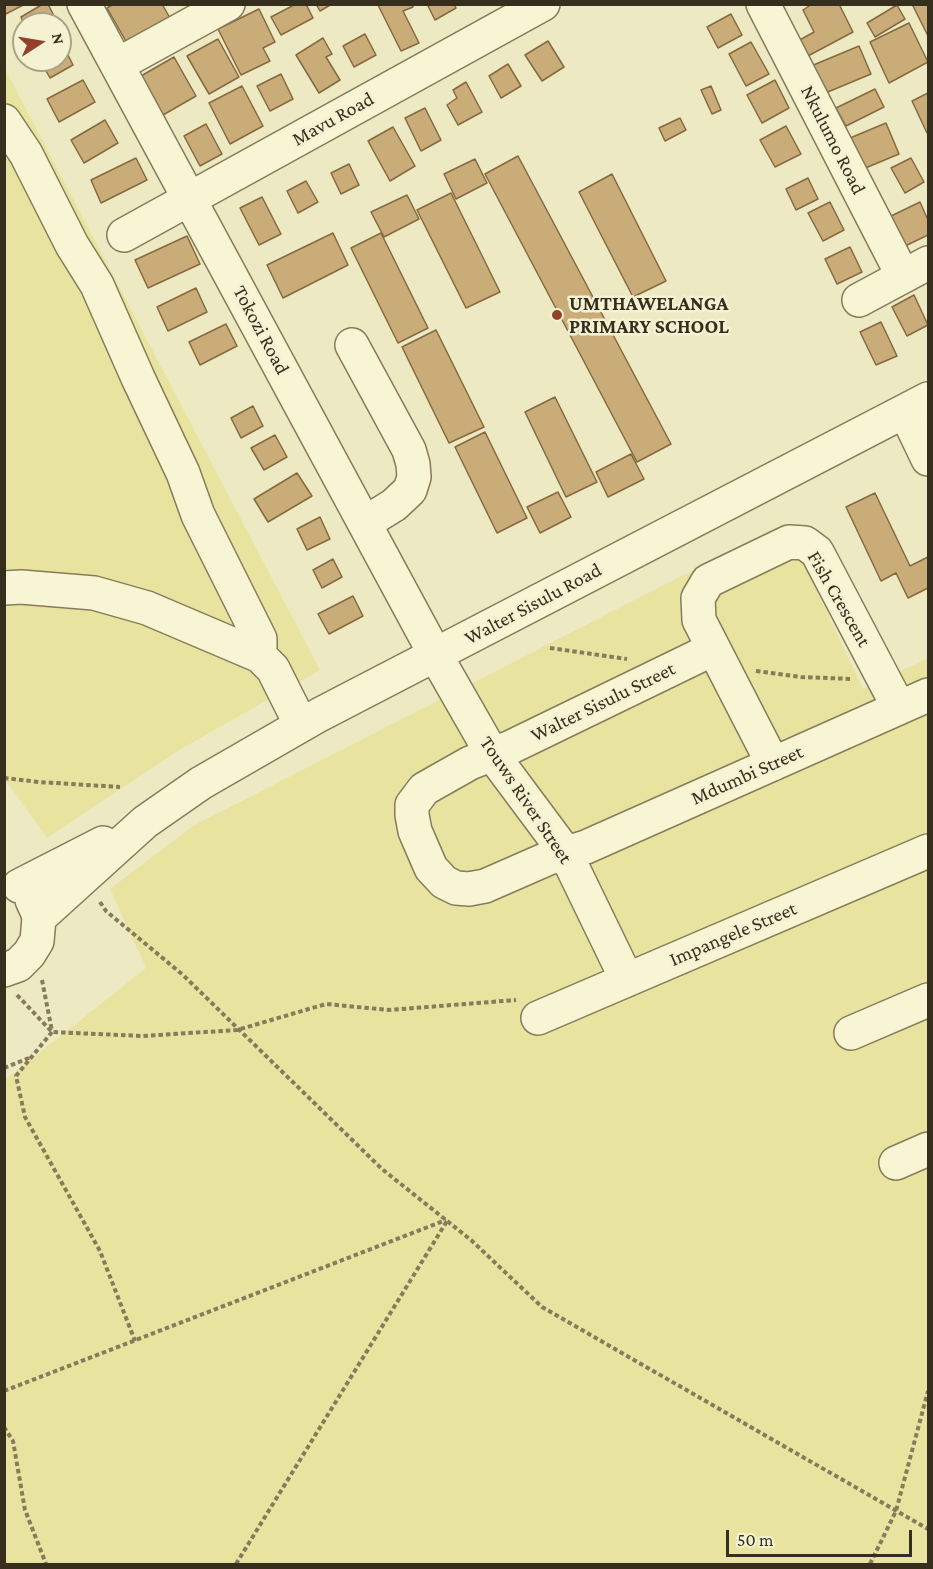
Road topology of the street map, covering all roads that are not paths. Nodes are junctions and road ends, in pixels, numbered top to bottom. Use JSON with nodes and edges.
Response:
{"nodes":[{"id":1,"x":84,"y":4,"type":"edge"},
{"id":2,"x":228,"y":4,"type":"edge"},
{"id":3,"x":543,"y":4,"type":"edge"},
{"id":4,"x":764,"y":4,"type":"edge"},
{"id":5,"x":117,"y":65,"type":"junction"},
{"id":6,"x":4,"y":121,"type":"edge"},
{"id":7,"x":190,"y":198,"type":"junction"},
{"id":8,"x":124,"y":235,"type":"dead end"},
{"id":9,"x":916,"y":270,"type":"edge"},
{"id":10,"x":859,"y":300,"type":"dead end"},
{"id":11,"x":352,"y":345,"type":"dead end"},
{"id":12,"x":917,"y":405,"type":"edge"},
{"id":13,"x":928,"y":459,"type":"edge"},
{"id":14,"x":365,"y":523,"type":"junction"},
{"id":15,"x":4,"y":588,"type":"edge"},
{"id":16,"x":260,"y":656,"type":"junction"},
{"id":17,"x":436,"y":656,"type":"junction"},
{"id":18,"x":718,"y":658,"type":"junction"},
{"id":19,"x":892,"y":694,"type":"junction"},
{"id":20,"x":928,"y":695,"type":"edge"},
{"id":21,"x":301,"y":725,"type":"junction"},
{"id":22,"x":492,"y":754,"type":"junction"},
{"id":23,"x":773,"y":764,"type":"junction"},
{"id":24,"x":145,"y":822,"type":"junction"},
{"id":25,"x":928,"y":851,"type":"edge"},
{"id":26,"x":565,"y":852,"type":"junction"},
{"id":27,"x":12,"y":883,"type":"edge"},
{"id":28,"x":39,"y":918,"type":"junction"},
{"id":29,"x":16,"y":972,"type":"edge"},
{"id":30,"x":627,"y":980,"type":"junction"},
{"id":31,"x":928,"y":1000,"type":"edge"},
{"id":32,"x":538,"y":1018,"type":"road end"},
{"id":33,"x":851,"y":1033,"type":"dead end"},
{"id":34,"x":928,"y":1149,"type":"edge"},
{"id":35,"x":896,"y":1163,"type":"dead end"}],
"edges":[{"from":1,"to":5,"type":"street","name":"Tokozi Road"},
{"from":2,"to":5,"type":"street"},
{"from":3,"to":7,"type":"street","name":"Mavu Road"},
{"from":4,"to":9,"type":"street","name":"Nkulumo Road"},
{"from":5,"to":7,"type":"street","name":"Tokozi Road"},
{"from":6,"to":16,"type":"street"},
{"from":7,"to":8,"type":"street","name":"Mavu Road"},
{"from":7,"to":14,"type":"street","name":"Tokozi Road"},
{"from":9,"to":10,"type":"street"},
{"from":11,"to":14,"type":"street"},
{"from":12,"to":13,"type":"street"},
{"from":12,"to":17,"type":"street","name":"Walter Sisulu Road"},
{"from":14,"to":17,"type":"street","name":"Tokozi Road"},
{"from":15,"to":16,"type":"street"},
{"from":16,"to":21,"type":"street"},
{"from":17,"to":21,"type":"street","name":"Walter Sisulu Road"},
{"from":17,"to":22,"type":"street","name":"Touws River Street"},
{"from":18,"to":19,"type":"street","name":"Fish Crescent"},
{"from":18,"to":22,"type":"street","name":"Walter Sisulu Street"},
{"from":18,"to":23,"type":"street","name":"Fish Crescent"},
{"from":19,"to":20,"type":"street","name":"Mdumbi Street"},
{"from":19,"to":23,"type":"street","name":"Mdumbi Street"},
{"from":21,"to":24,"type":"street","name":"Walter Sisulu Road"},
{"from":22,"to":26,"type":"street","name":"Touws River Street"},
{"from":22,"to":26,"type":"street","name":"Walter Sisulu Street"},
{"from":23,"to":26,"type":"street","name":"Mdumbi Street"},
{"from":24,"to":27,"type":"street","name":"Walter Sisulu Road"},
{"from":24,"to":28,"type":"street","name":"Walter Sisulu Road"},
{"from":25,"to":30,"type":"street","name":"Impangele Street"},
{"from":26,"to":30,"type":"street","name":"Touws River Street"},
{"from":27,"to":28,"type":"street"},
{"from":28,"to":29,"type":"street"},
{"from":30,"to":32,"type":"street","name":"Impangele Street"},
{"from":31,"to":33,"type":"street"},
{"from":34,"to":35,"type":"street"}]}
